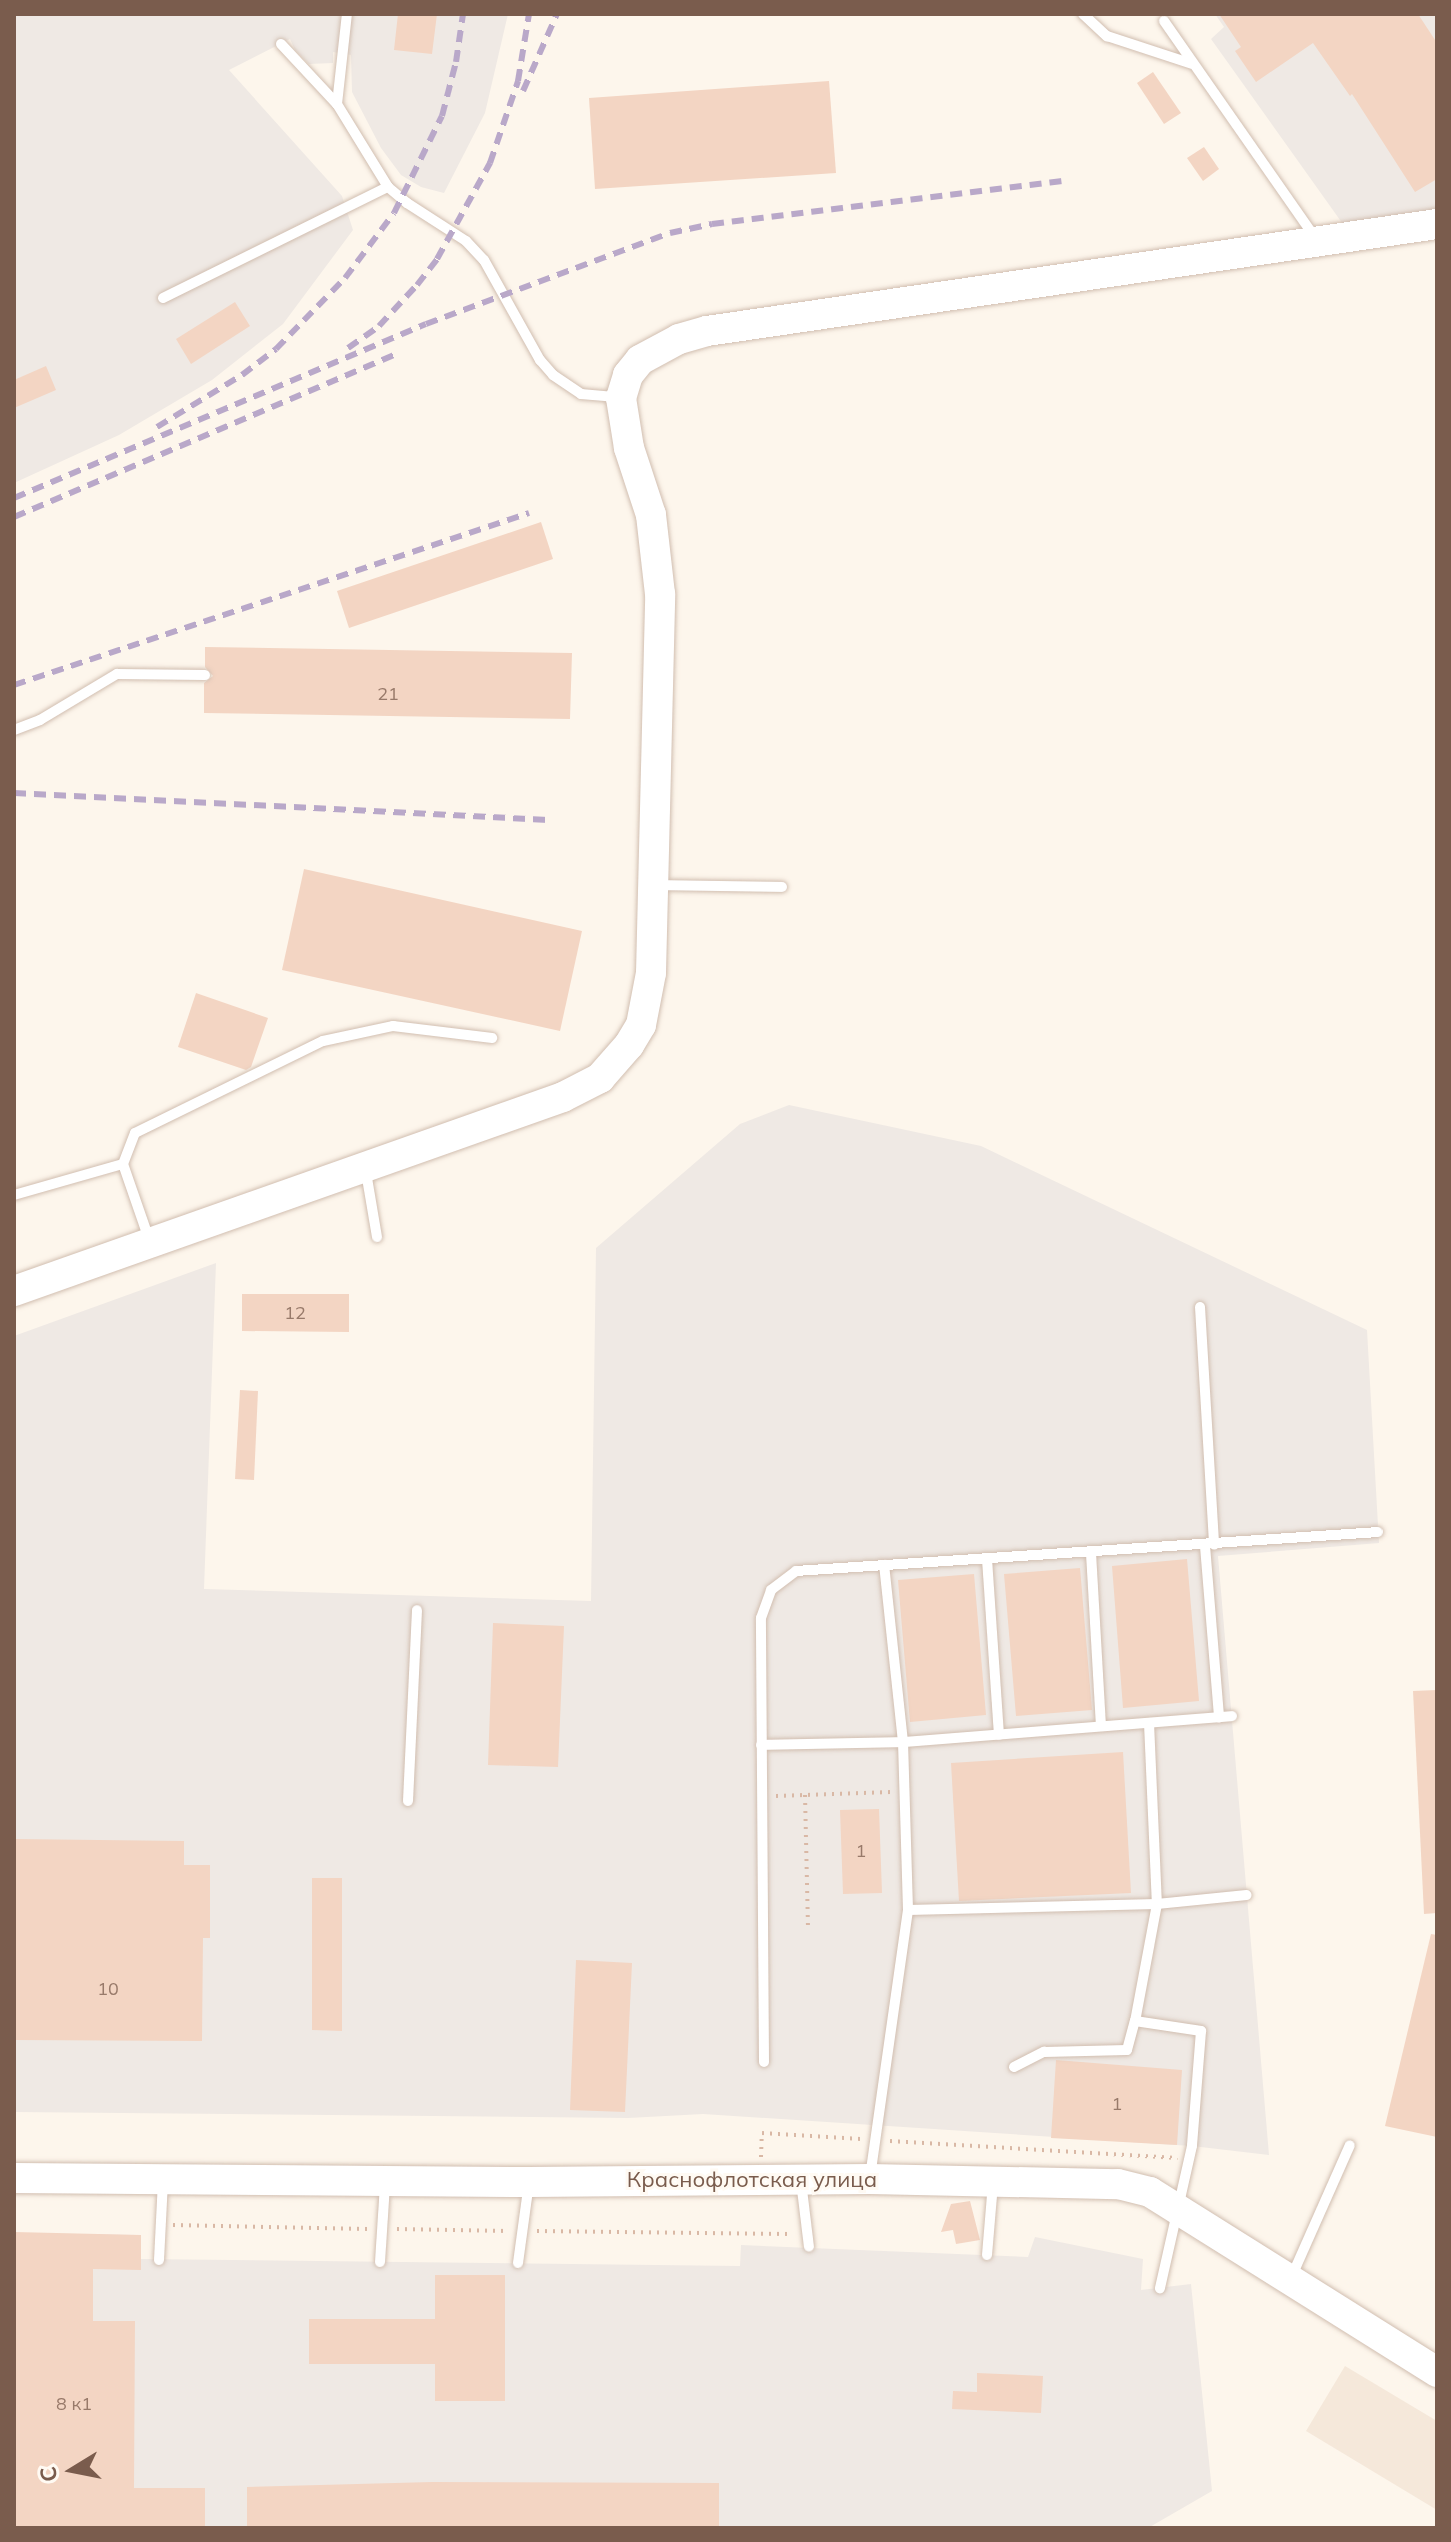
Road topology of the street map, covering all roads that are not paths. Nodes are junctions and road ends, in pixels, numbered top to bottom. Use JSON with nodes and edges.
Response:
{"nodes":[{"id":1,"x":347,"y":14,"type":"edge"},
{"id":2,"x":1083,"y":14,"type":"edge"},
{"id":3,"x":1164,"y":21,"type":"dead end"},
{"id":4,"x":281,"y":44,"type":"dead end"},
{"id":5,"x":1192,"y":64,"type":"junction"},
{"id":6,"x":337,"y":104,"type":"junction"},
{"id":7,"x":388,"y":187,"type":"junction"},
{"id":8,"x":1437,"y":224,"type":"edge"},
{"id":9,"x":1317,"y":241,"type":"junction"},
{"id":10,"x":163,"y":298,"type":"dead end"},
{"id":11,"x":621,"y":398,"type":"junction"},
{"id":12,"x":205,"y":675,"type":"dead end"},
{"id":13,"x":14,"y":730,"type":"edge"},
{"id":14,"x":655,"y":885,"type":"junction"},
{"id":15,"x":782,"y":887,"type":"dead end"},
{"id":16,"x":492,"y":1038,"type":"dead end"},
{"id":17,"x":123,"y":1164,"type":"junction"},
{"id":18,"x":365,"y":1165,"type":"junction"},
{"id":19,"x":14,"y":1195,"type":"edge"},
{"id":20,"x":377,"y":1237,"type":"dead end"},
{"id":21,"x":149,"y":1241,"type":"junction"},
{"id":22,"x":14,"y":1291,"type":"edge"},
{"id":23,"x":1200,"y":1307,"type":"dead end"},
{"id":24,"x":1378,"y":1532,"type":"dead end"},
{"id":25,"x":1210,"y":1546,"type":"junction"},
{"id":26,"x":1091,"y":1553,"type":"junction"},
{"id":27,"x":987,"y":1559,"type":"junction"},
{"id":28,"x":884,"y":1565,"type":"junction"},
{"id":29,"x":417,"y":1610,"type":"dead end"},
{"id":30,"x":1232,"y":1716,"type":"dead end"},
{"id":31,"x":1219,"y":1717,"type":"junction"},
{"id":32,"x":1149,"y":1723,"type":"junction"},
{"id":33,"x":1101,"y":1726,"type":"junction"},
{"id":34,"x":999,"y":1735,"type":"junction"},
{"id":35,"x":903,"y":1742,"type":"junction"},
{"id":36,"x":761,"y":1745,"type":"junction"},
{"id":37,"x":408,"y":1801,"type":"dead end"},
{"id":38,"x":1247,"y":1895,"type":"dead end"},
{"id":39,"x":1157,"y":1904,"type":"junction"},
{"id":40,"x":908,"y":1910,"type":"junction"},
{"id":41,"x":1135,"y":2021,"type":"junction"},
{"id":42,"x":764,"y":2062,"type":"dead end"},
{"id":43,"x":1014,"y":2067,"type":"dead end"},
{"id":44,"x":1350,"y":2145,"type":"dead end"},
{"id":45,"x":14,"y":2178,"type":"edge"},
{"id":46,"x":385,"y":2178,"type":"junction"},
{"id":47,"x":163,"y":2179,"type":"junction"},
{"id":48,"x":801,"y":2179,"type":"junction"},
{"id":49,"x":870,"y":2179,"type":"junction"},
{"id":50,"x":993,"y":2181,"type":"junction"},
{"id":51,"x":529,"y":2182,"type":"junction"},
{"id":52,"x":1180,"y":2210,"type":"junction"},
{"id":53,"x":809,"y":2247,"type":"dead end"},
{"id":54,"x":987,"y":2255,"type":"dead end"},
{"id":55,"x":159,"y":2260,"type":"dead end"},
{"id":56,"x":380,"y":2262,"type":"dead end"},
{"id":57,"x":518,"y":2263,"type":"dead end"},
{"id":58,"x":1290,"y":2279,"type":"junction"},
{"id":59,"x":1160,"y":2288,"type":"dead end"},
{"id":60,"x":1437,"y":2372,"type":"edge"}],
"edges":[{"from":1,"to":6,"type":"lane"},
{"from":2,"to":5,"type":"lane"},
{"from":3,"to":5,"type":"lane"},
{"from":4,"to":6,"type":"lane"},
{"from":5,"to":9,"type":"lane"},
{"from":6,"to":7,"type":"lane"},
{"from":7,"to":10,"type":"lane"},
{"from":7,"to":11,"type":"lane"},
{"from":8,"to":9,"type":"street"},
{"from":9,"to":11,"type":"street"},
{"from":11,"to":14,"type":"street"},
{"from":12,"to":13,"type":"lane"},
{"from":14,"to":15,"type":"lane"},
{"from":14,"to":18,"type":"street"},
{"from":16,"to":17,"type":"lane"},
{"from":17,"to":19,"type":"lane"},
{"from":17,"to":21,"type":"lane"},
{"from":18,"to":20,"type":"lane"},
{"from":18,"to":21,"type":"street"},
{"from":21,"to":22,"type":"street"},
{"from":23,"to":25,"type":"lane"},
{"from":24,"to":25,"type":"lane"},
{"from":25,"to":26,"type":"lane"},
{"from":25,"to":31,"type":"lane"},
{"from":26,"to":27,"type":"lane"},
{"from":26,"to":33,"type":"lane"},
{"from":27,"to":28,"type":"lane"},
{"from":27,"to":34,"type":"lane"},
{"from":28,"to":35,"type":"lane"},
{"from":28,"to":36,"type":"lane"},
{"from":29,"to":37,"type":"lane"},
{"from":30,"to":31,"type":"lane"},
{"from":31,"to":32,"type":"lane"},
{"from":32,"to":33,"type":"lane"},
{"from":32,"to":39,"type":"lane"},
{"from":33,"to":34,"type":"lane"},
{"from":34,"to":35,"type":"lane"},
{"from":35,"to":36,"type":"lane"},
{"from":35,"to":40,"type":"lane"},
{"from":36,"to":42,"type":"lane"},
{"from":38,"to":39,"type":"lane"},
{"from":39,"to":40,"type":"lane"},
{"from":39,"to":41,"type":"lane"},
{"from":40,"to":49,"type":"lane"},
{"from":41,"to":43,"type":"lane"},
{"from":41,"to":52,"type":"lane"},
{"from":44,"to":58,"type":"lane"},
{"from":45,"to":47,"type":"street","name":"Краснофлотская улица"},
{"from":46,"to":47,"type":"street","name":"Краснофлотская улица"},
{"from":46,"to":51,"type":"street","name":"Краснофлотская улица"},
{"from":46,"to":56,"type":"lane"},
{"from":47,"to":55,"type":"lane"},
{"from":48,"to":49,"type":"street","name":"Краснофлотская улица"},
{"from":48,"to":51,"type":"street","name":"Краснофлотская улица"},
{"from":48,"to":53,"type":"lane"},
{"from":49,"to":50,"type":"street","name":"Краснофлотская улица"},
{"from":50,"to":52,"type":"street","name":"Краснофлотская улица"},
{"from":50,"to":54,"type":"lane"},
{"from":51,"to":57,"type":"lane"},
{"from":52,"to":58,"type":"street","name":"Краснофлотская улица"},
{"from":52,"to":59,"type":"lane"},
{"from":58,"to":60,"type":"street","name":"Краснофлотская улица"}]}
